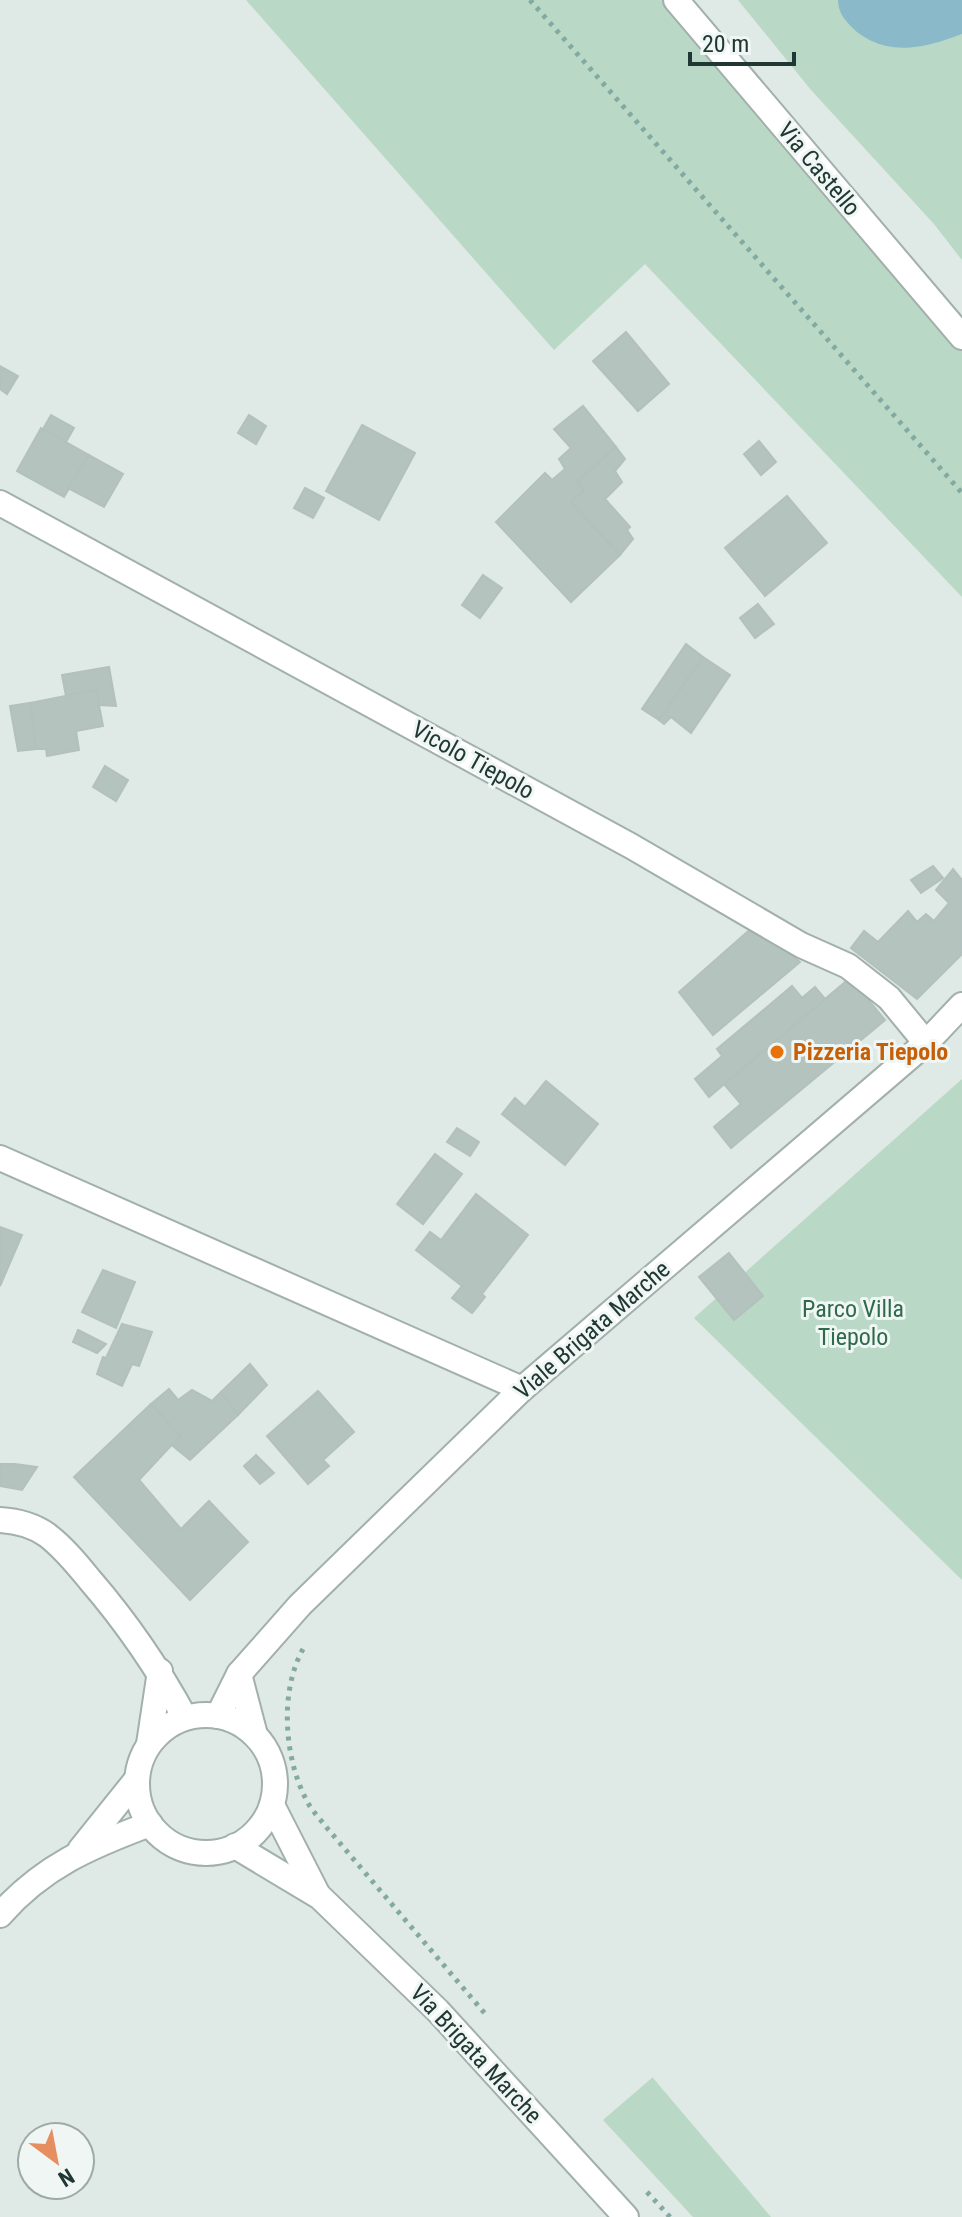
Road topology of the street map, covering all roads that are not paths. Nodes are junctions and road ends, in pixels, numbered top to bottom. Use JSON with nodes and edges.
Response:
{"nodes":[{"id":1,"x":676,"y":0,"type":"edge"},
{"id":2,"x":962,"y":337,"type":"edge"},
{"id":3,"x":0,"y":503,"type":"edge"},
{"id":4,"x":962,"y":1005,"type":"edge"},
{"id":5,"x":926,"y":1043,"type":"junction"},
{"id":6,"x":0,"y":1158,"type":"edge"},
{"id":7,"x":522,"y":1389,"type":"junction"},
{"id":8,"x":0,"y":1520,"type":"edge"},
{"id":9,"x":160,"y":1671,"type":"junction"},
{"id":10,"x":239,"y":1674,"type":"junction"},
{"id":11,"x":218,"y":1716,"type":"junction"},
{"id":12,"x":185,"y":1718,"type":"junction"},
{"id":13,"x":255,"y":1735,"type":"junction"},
{"id":14,"x":149,"y":1744,"type":"junction"},
{"id":15,"x":137,"y":1779,"type":"junction"},
{"id":16,"x":272,"y":1805,"type":"junction"},
{"id":17,"x":150,"y":1824,"type":"junction"},
{"id":18,"x":235,"y":1846,"type":"junction"},
{"id":19,"x":78,"y":1852,"type":"junction"},
{"id":20,"x":320,"y":1897,"type":"junction"},
{"id":21,"x":0,"y":1915,"type":"edge"},
{"id":22,"x":626,"y":2217,"type":"edge"}],
"edges":[{"from":1,"to":2,"type":"street","name":"Via Castello"},
{"from":3,"to":5,"type":"street","name":"Vicolo Tiepolo"},
{"from":4,"to":5,"type":"street","name":"Viale Brigata Marche"},
{"from":5,"to":7,"type":"street","name":"Viale Brigata Marche"},
{"from":6,"to":7,"type":"street"},
{"from":7,"to":10,"type":"street","name":"Viale Brigata Marche"},
{"from":8,"to":9,"type":"street"},
{"from":9,"to":12,"type":"street"},
{"from":9,"to":14,"type":"street"},
{"from":10,"to":11,"type":"street","name":"Viale Brigata Marche"},
{"from":10,"to":13,"type":"street"},
{"from":11,"to":12,"type":"street"},
{"from":11,"to":13,"type":"street"},
{"from":12,"to":14,"type":"street"},
{"from":13,"to":16,"type":"street"},
{"from":14,"to":15,"type":"street"},
{"from":15,"to":17,"type":"street"},
{"from":15,"to":19,"type":"street"},
{"from":16,"to":18,"type":"street"},
{"from":16,"to":20,"type":"street","name":"Via Brigata Marche"},
{"from":17,"to":18,"type":"street"},
{"from":17,"to":19,"type":"street"},
{"from":18,"to":20,"type":"street","name":"Via Brigata Marche"},
{"from":19,"to":21,"type":"street"},
{"from":20,"to":22,"type":"street","name":"Via Brigata Marche"}]}
